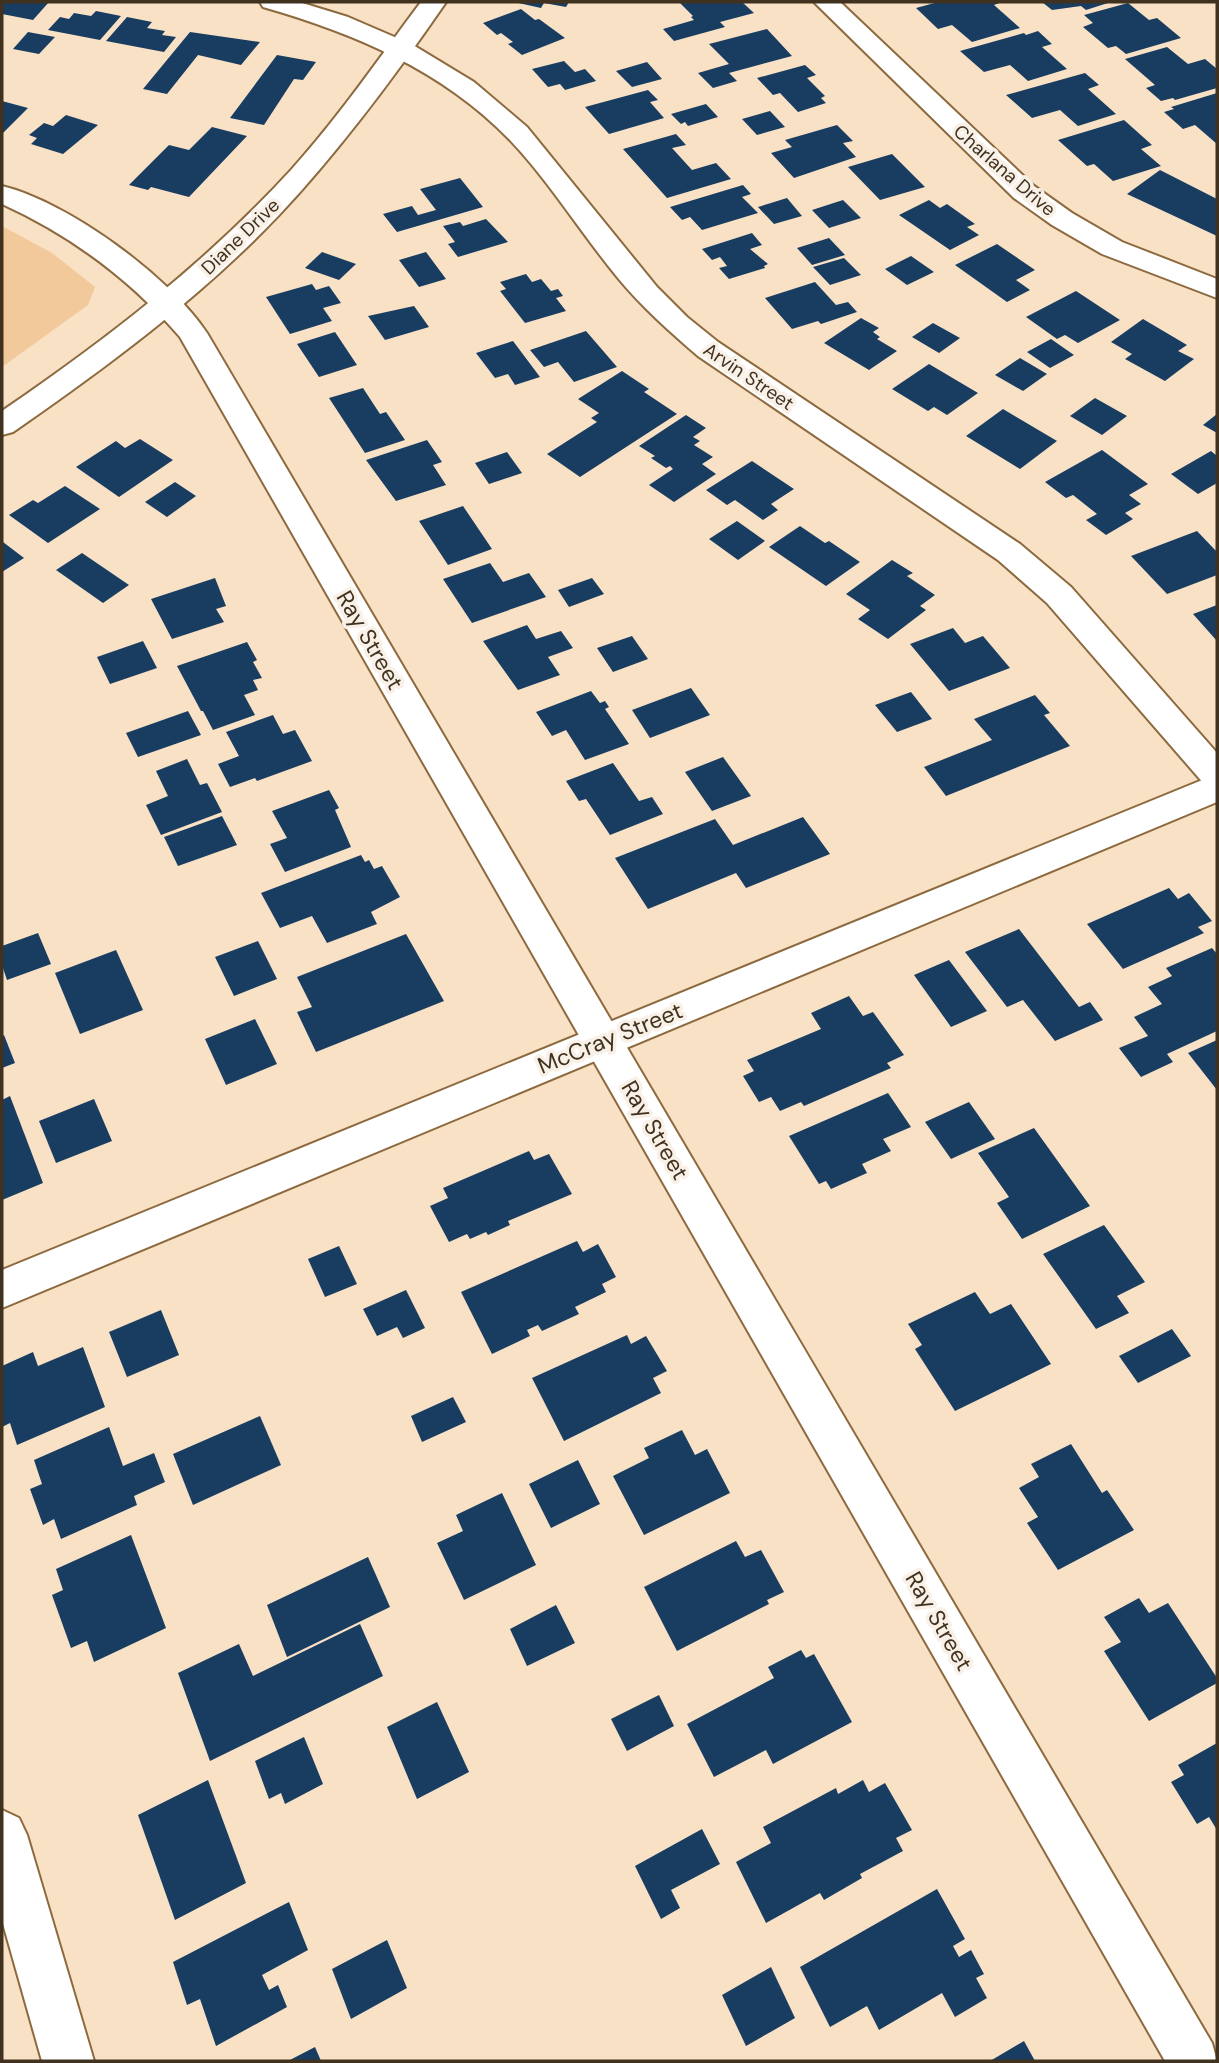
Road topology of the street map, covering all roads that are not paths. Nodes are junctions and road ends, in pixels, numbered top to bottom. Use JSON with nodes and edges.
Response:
{"nodes":[{"id":1,"x":272,"y":2,"type":"edge"},
{"id":2,"x":434,"y":2,"type":"edge"},
{"id":3,"x":826,"y":2,"type":"edge"},
{"id":4,"x":399,"y":48,"type":"junction"},
{"id":5,"x":2,"y":194,"type":"edge"},
{"id":6,"x":1217,"y":289,"type":"edge"},
{"id":7,"x":168,"y":304,"type":"junction"},
{"id":8,"x":2,"y":425,"type":"edge"},
{"id":9,"x":1217,"y":776,"type":"edge"},
{"id":10,"x":1217,"y":787,"type":"edge"},
{"id":11,"x":603,"y":1041,"type":"junction"},
{"id":12,"x":2,"y":1289,"type":"edge"},
{"id":13,"x":2,"y":1835,"type":"edge"},
{"id":14,"x":68,"y":2061,"type":"edge"},
{"id":15,"x":1194,"y":2061,"type":"edge"}],
"edges":[{"from":1,"to":4,"type":"street","name":"Arvin Street"},
{"from":2,"to":4,"type":"street","name":"Diane Drive"},
{"from":3,"to":6,"type":"street","name":"Charlana Drive"},
{"from":4,"to":7,"type":"street","name":"Diane Drive"},
{"from":4,"to":9,"type":"street","name":"Arvin Street"},
{"from":5,"to":7,"type":"street","name":"Ray Street"},
{"from":7,"to":8,"type":"street","name":"Diane Drive"},
{"from":7,"to":11,"type":"street","name":"Ray Street"},
{"from":10,"to":11,"type":"street","name":"McCray Street"},
{"from":11,"to":12,"type":"street","name":"McCray Street"},
{"from":11,"to":15,"type":"street","name":"Ray Street"},
{"from":13,"to":14,"type":"street"}]}
